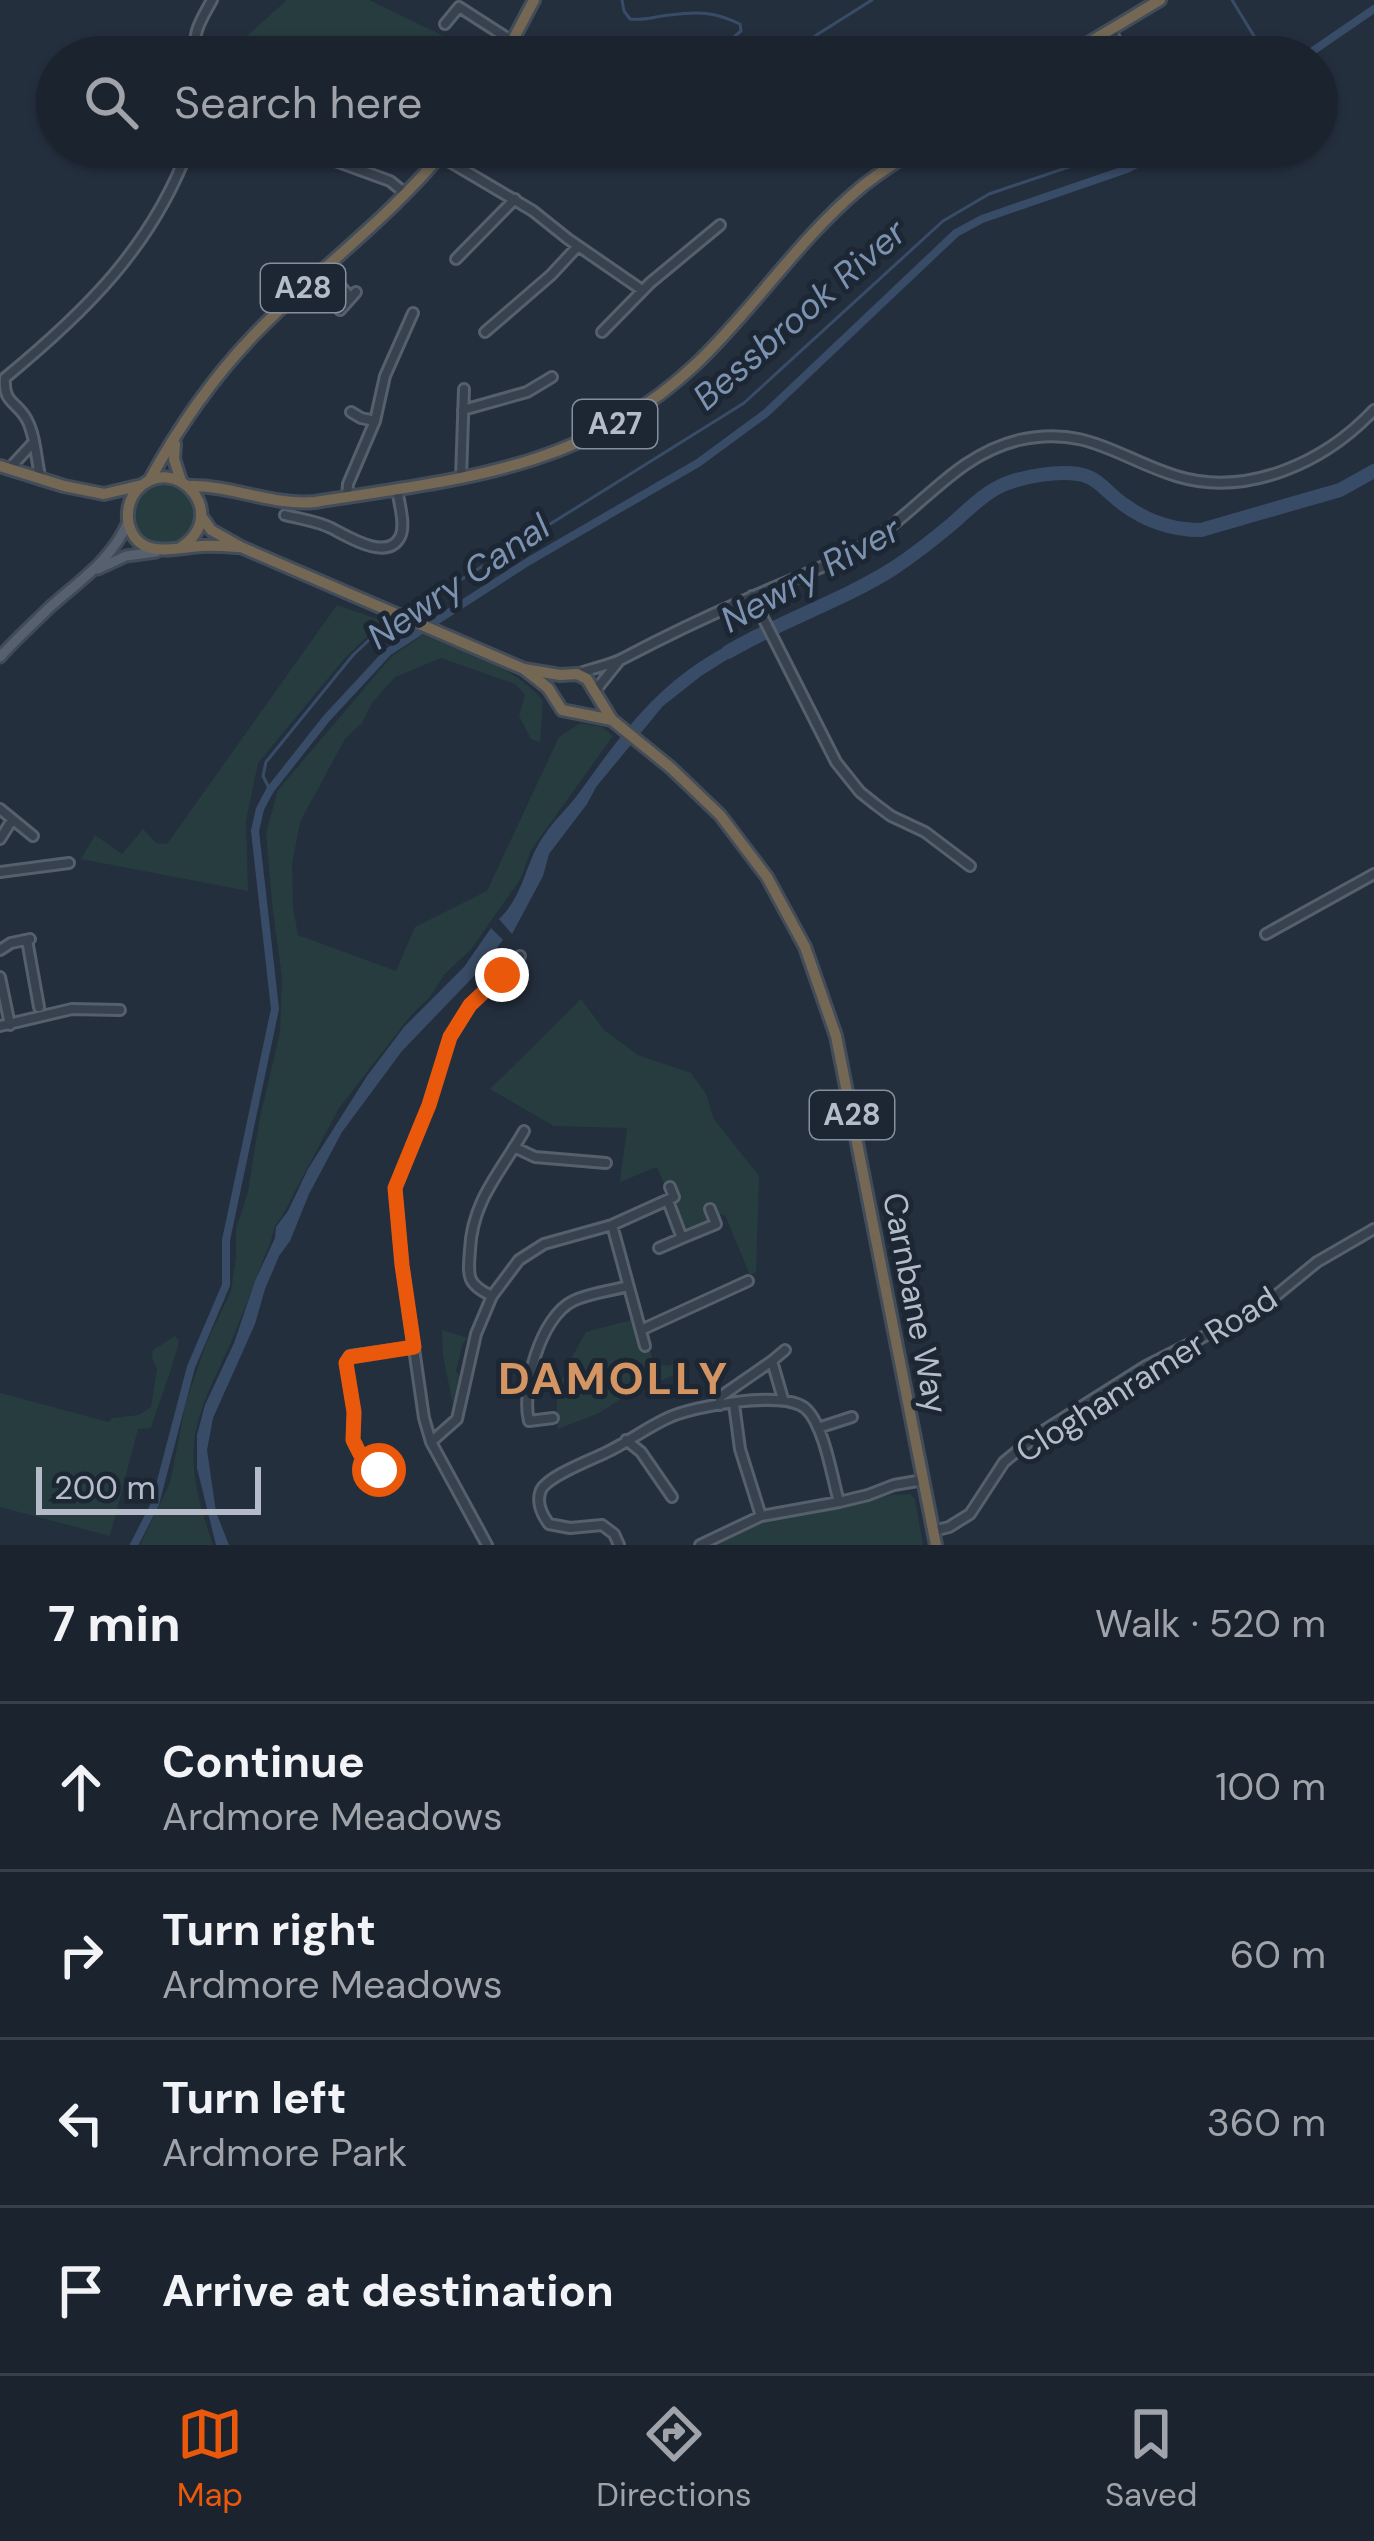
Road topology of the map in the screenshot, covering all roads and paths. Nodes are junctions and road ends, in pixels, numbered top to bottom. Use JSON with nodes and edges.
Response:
{"nodes":[{"id":1,"x":212,"y":0,"type":"edge"},
{"id":2,"x":534,"y":0,"type":"edge"},
{"id":3,"x":1160,"y":0,"type":"edge"},
{"id":4,"x":445,"y":24,"type":"dead end"},
{"id":5,"x":1111,"y":30,"type":"junction"},
{"id":6,"x":195,"y":36,"type":"edge"},
{"id":7,"x":504,"y":36,"type":"edge"},
{"id":8,"x":515,"y":36,"type":"edge"},
{"id":9,"x":1101,"y":36,"type":"edge"},
{"id":10,"x":1114,"y":36,"type":"edge"},
{"id":11,"x":181,"y":168,"type":"edge"},
{"id":12,"x":355,"y":168,"type":"edge"},
{"id":13,"x":429,"y":168,"type":"edge"},
{"id":14,"x":467,"y":168,"type":"edge"},
{"id":15,"x":888,"y":168,"type":"edge"},
{"id":16,"x":405,"y":194,"type":"junction"},
{"id":17,"x":515,"y":200,"type":"junction"},
{"id":18,"x":720,"y":225,"type":"dead end"},
{"id":19,"x":578,"y":246,"type":"junction"},
{"id":20,"x":456,"y":259,"type":"dead end"},
{"id":21,"x":325,"y":268,"type":"junction"},
{"id":22,"x":642,"y":290,"type":"junction"},
{"id":23,"x":340,"y":310,"type":"dead end"},
{"id":24,"x":413,"y":313,"type":"dead end"},
{"id":25,"x":485,"y":332,"type":"dead end"},
{"id":26,"x":602,"y":332,"type":"dead end"},
{"id":27,"x":553,"y":376,"type":"dead end"},
{"id":28,"x":464,"y":389,"type":"dead end"},
{"id":29,"x":463,"y":410,"type":"junction"},
{"id":30,"x":1374,"y":410,"type":"edge"},
{"id":31,"x":351,"y":412,"type":"dead end"},
{"id":32,"x":375,"y":421,"type":"junction"},
{"id":33,"x":175,"y":441,"type":"junction"},
{"id":34,"x":32,"y":444,"type":"junction"},
{"id":35,"x":4,"y":467,"type":"edge"},
{"id":36,"x":461,"y":479,"type":"junction"},
{"id":37,"x":41,"y":480,"type":"junction"},
{"id":38,"x":145,"y":483,"type":"junction"},
{"id":39,"x":185,"y":484,"type":"junction"},
{"id":40,"x":214,"y":488,"type":"junction"},
{"id":41,"x":397,"y":490,"type":"junction"},
{"id":42,"x":104,"y":494,"type":"junction"},
{"id":43,"x":346,"y":497,"type":"junction"},
{"id":44,"x":200,"y":502,"type":"junction"},
{"id":45,"x":285,"y":515,"type":"dead end"},
{"id":46,"x":202,"y":517,"type":"junction"},
{"id":47,"x":128,"y":520,"type":"junction"},
{"id":48,"x":241,"y":547,"type":"junction"},
{"id":49,"x":180,"y":548,"type":"junction"},
{"id":50,"x":161,"y":551,"type":"junction"},
{"id":51,"x":93,"y":572,"type":"junction"},
{"id":52,"x":752,"y":596,"type":"junction"},
{"id":53,"x":0,"y":657,"type":"edge"},
{"id":54,"x":620,"y":660,"type":"junction"},
{"id":55,"x":524,"y":669,"type":"junction"},
{"id":56,"x":571,"y":675,"type":"junction"},
{"id":57,"x":593,"y":694,"type":"junction"},
{"id":58,"x":554,"y":695,"type":"junction"},
{"id":59,"x":580,"y":712,"type":"junction"},
{"id":60,"x":616,"y":723,"type":"junction"},
{"id":61,"x":0,"y":809,"type":"edge"},
{"id":62,"x":12,"y":820,"type":"junction"},
{"id":63,"x":34,"y":836,"type":"dead end"},
{"id":64,"x":0,"y":839,"type":"edge"},
{"id":65,"x":69,"y":863,"type":"dead end"},
{"id":66,"x":970,"y":866,"type":"dead end"},
{"id":67,"x":0,"y":872,"type":"edge"},
{"id":68,"x":1374,"y":874,"type":"edge"},
{"id":69,"x":1266,"y":934,"type":"dead end"},
{"id":70,"x":0,"y":950,"type":"edge"},
{"id":71,"x":520,"y":956,"type":"dead end"},
{"id":72,"x":0,"y":977,"type":"edge"},
{"id":73,"x":39,"y":1007,"type":"dead end"},
{"id":74,"x":120,"y":1010,"type":"dead end"},
{"id":75,"x":5,"y":1025,"type":"edge"},
{"id":76,"x":524,"y":1131,"type":"dead end"},
{"id":77,"x":514,"y":1148,"type":"junction"},
{"id":78,"x":606,"y":1163,"type":"dead end"},
{"id":79,"x":670,"y":1187,"type":"dead end"},
{"id":80,"x":668,"y":1201,"type":"junction"},
{"id":81,"x":710,"y":1209,"type":"dead end"},
{"id":82,"x":612,"y":1225,"type":"junction"},
{"id":83,"x":1374,"y":1229,"type":"edge"},
{"id":84,"x":682,"y":1238,"type":"junction"},
{"id":85,"x":658,"y":1248,"type":"dead end"},
{"id":86,"x":748,"y":1281,"type":"dead end"},
{"id":87,"x":628,"y":1286,"type":"junction"},
{"id":88,"x":491,"y":1296,"type":"junction"},
{"id":89,"x":641,"y":1330,"type":"junction"},
{"id":90,"x":645,"y":1346,"type":"dead end"},
{"id":91,"x":414,"y":1347,"type":"junction"},
{"id":92,"x":785,"y":1349,"type":"dead end"},
{"id":93,"x":772,"y":1361,"type":"junction"},
{"id":94,"x":783,"y":1399,"type":"junction"},
{"id":95,"x":760,"y":1401,"type":"junction"},
{"id":96,"x":734,"y":1404,"type":"junction"},
{"id":97,"x":720,"y":1406,"type":"junction"},
{"id":98,"x":553,"y":1418,"type":"dead end"},
{"id":99,"x":852,"y":1418,"type":"dead end"},
{"id":100,"x":738,"y":1420,"type":"junction"},
{"id":101,"x":818,"y":1429,"type":"junction"},
{"id":102,"x":626,"y":1440,"type":"junction"},
{"id":103,"x":430,"y":1442,"type":"junction"},
{"id":104,"x":923,"y":1480,"type":"junction"},
{"id":105,"x":370,"y":1485,"type":"dead end"},
{"id":106,"x":672,"y":1497,"type":"dead end"},
{"id":107,"x":839,"y":1502,"type":"junction"},
{"id":108,"x":761,"y":1516,"type":"junction"},
{"id":109,"x":933,"y":1531,"type":"junction"},
{"id":110,"x":487,"y":1545,"type":"edge"},
{"id":111,"x":619,"y":1545,"type":"edge"},
{"id":112,"x":700,"y":1545,"type":"edge"},
{"id":113,"x":936,"y":1545,"type":"edge"}],
"edges":[{"from":1,"to":6,"type":"street"},
{"from":2,"to":8,"type":"highway"},
{"from":3,"to":5,"type":"highway"},
{"from":4,"to":7,"type":"street"},
{"from":5,"to":9,"type":"highway"},
{"from":5,"to":10,"type":"street"},
{"from":11,"to":34,"type":"street"},
{"from":12,"to":16,"type":"street"},
{"from":13,"to":16,"type":"highway","number":"A28"},
{"from":14,"to":17,"type":"street"},
{"from":15,"to":36,"type":"highway","number":"A27"},
{"from":16,"to":21,"type":"highway","number":"A28"},
{"from":17,"to":19,"type":"street"},
{"from":17,"to":20,"type":"street"},
{"from":18,"to":22,"type":"street"},
{"from":19,"to":22,"type":"street"},
{"from":19,"to":25,"type":"street"},
{"from":21,"to":23,"type":"street"},
{"from":21,"to":33,"type":"highway","number":"A28"},
{"from":22,"to":26,"type":"street"},
{"from":24,"to":32,"type":"street"},
{"from":27,"to":29,"type":"street"},
{"from":28,"to":29,"type":"street"},
{"from":29,"to":36,"type":"street"},
{"from":30,"to":52,"type":"street"},
{"from":31,"to":32,"type":"street"},
{"from":32,"to":43,"type":"street"},
{"from":33,"to":38,"type":"highway","number":"A28"},
{"from":33,"to":39,"type":"highway"},
{"from":34,"to":35,"type":"street"},
{"from":34,"to":37,"type":"street"},
{"from":35,"to":37,"type":"highway"},
{"from":36,"to":41,"type":"highway","number":"A27"},
{"from":37,"to":42,"type":"highway"},
{"from":38,"to":39,"type":"highway"},
{"from":38,"to":42,"type":"highway"},
{"from":38,"to":47,"type":"highway","number":"A28"},
{"from":39,"to":40,"type":"highway","number":"A27"},
{"from":39,"to":44,"type":"highway"},
{"from":40,"to":43,"type":"highway","number":"A27"},
{"from":40,"to":44,"type":"highway"},
{"from":41,"to":43,"type":"highway","number":"A27"},
{"from":41,"to":45,"type":"street"},
{"from":42,"to":47,"type":"highway"},
{"from":44,"to":46,"type":"highway"},
{"from":46,"to":48,"type":"highway"},
{"from":46,"to":49,"type":"highway"},
{"from":47,"to":50,"type":"highway"},
{"from":47,"to":51,"type":"main road"},
{"from":48,"to":49,"type":"highway"},
{"from":48,"to":55,"type":"highway"},
{"from":49,"to":50,"type":"highway"},
{"from":50,"to":51,"type":"main road"},
{"from":51,"to":53,"type":"main road"},
{"from":52,"to":54,"type":"street"},
{"from":52,"to":66,"type":"street"},
{"from":54,"to":56,"type":"street"},
{"from":54,"to":57,"type":"street"},
{"from":55,"to":56,"type":"highway"},
{"from":55,"to":58,"type":"highway"},
{"from":56,"to":57,"type":"highway"},
{"from":56,"to":58,"type":"highway"},
{"from":57,"to":59,"type":"highway"},
{"from":57,"to":60,"type":"highway"},
{"from":58,"to":59,"type":"highway"},
{"from":59,"to":60,"type":"highway"},
{"from":60,"to":104,"type":"highway","name":"Carnbane Way","number":"A28"},
{"from":61,"to":62,"type":"street"},
{"from":62,"to":63,"type":"street"},
{"from":62,"to":64,"type":"street"},
{"from":65,"to":67,"type":"street"},
{"from":68,"to":69,"type":"street"},
{"from":70,"to":73,"type":"street"},
{"from":71,"to":91,"type":"street"},
{"from":72,"to":75,"type":"street"},
{"from":74,"to":75,"type":"street"},
{"from":76,"to":77,"type":"street"},
{"from":77,"to":78,"type":"street"},
{"from":77,"to":88,"type":"street"},
{"from":79,"to":80,"type":"street"},
{"from":80,"to":82,"type":"street"},
{"from":80,"to":84,"type":"street"},
{"from":81,"to":84,"type":"street"},
{"from":82,"to":87,"type":"street"},
{"from":82,"to":88,"type":"street"},
{"from":83,"to":109,"type":"street","name":"Cloghanramer Road"},
{"from":84,"to":85,"type":"street"},
{"from":86,"to":89,"type":"street"},
{"from":87,"to":89,"type":"street"},
{"from":87,"to":98,"type":"street"},
{"from":88,"to":103,"type":"street"},
{"from":89,"to":90,"type":"street"},
{"from":91,"to":103,"type":"street"},
{"from":91,"to":105,"type":"street"},
{"from":92,"to":93,"type":"street"},
{"from":93,"to":94,"type":"street"},
{"from":93,"to":97,"type":"street"},
{"from":94,"to":95,"type":"street"},
{"from":94,"to":101,"type":"street"},
{"from":95,"to":96,"type":"street"},
{"from":95,"to":100,"type":"street"},
{"from":96,"to":97,"type":"street"},
{"from":96,"to":100,"type":"street"},
{"from":97,"to":102,"type":"street"},
{"from":99,"to":101,"type":"street"},
{"from":100,"to":108,"type":"street"},
{"from":101,"to":107,"type":"street"},
{"from":102,"to":106,"type":"street"},
{"from":102,"to":111,"type":"street"},
{"from":103,"to":110,"type":"street"},
{"from":104,"to":107,"type":"street"},
{"from":104,"to":109,"type":"highway","name":"Carnbane Way","number":"A28"},
{"from":107,"to":108,"type":"street"},
{"from":108,"to":112,"type":"street"},
{"from":109,"to":113,"type":"highway","name":"Carnbane Way","number":"A28"}]}
